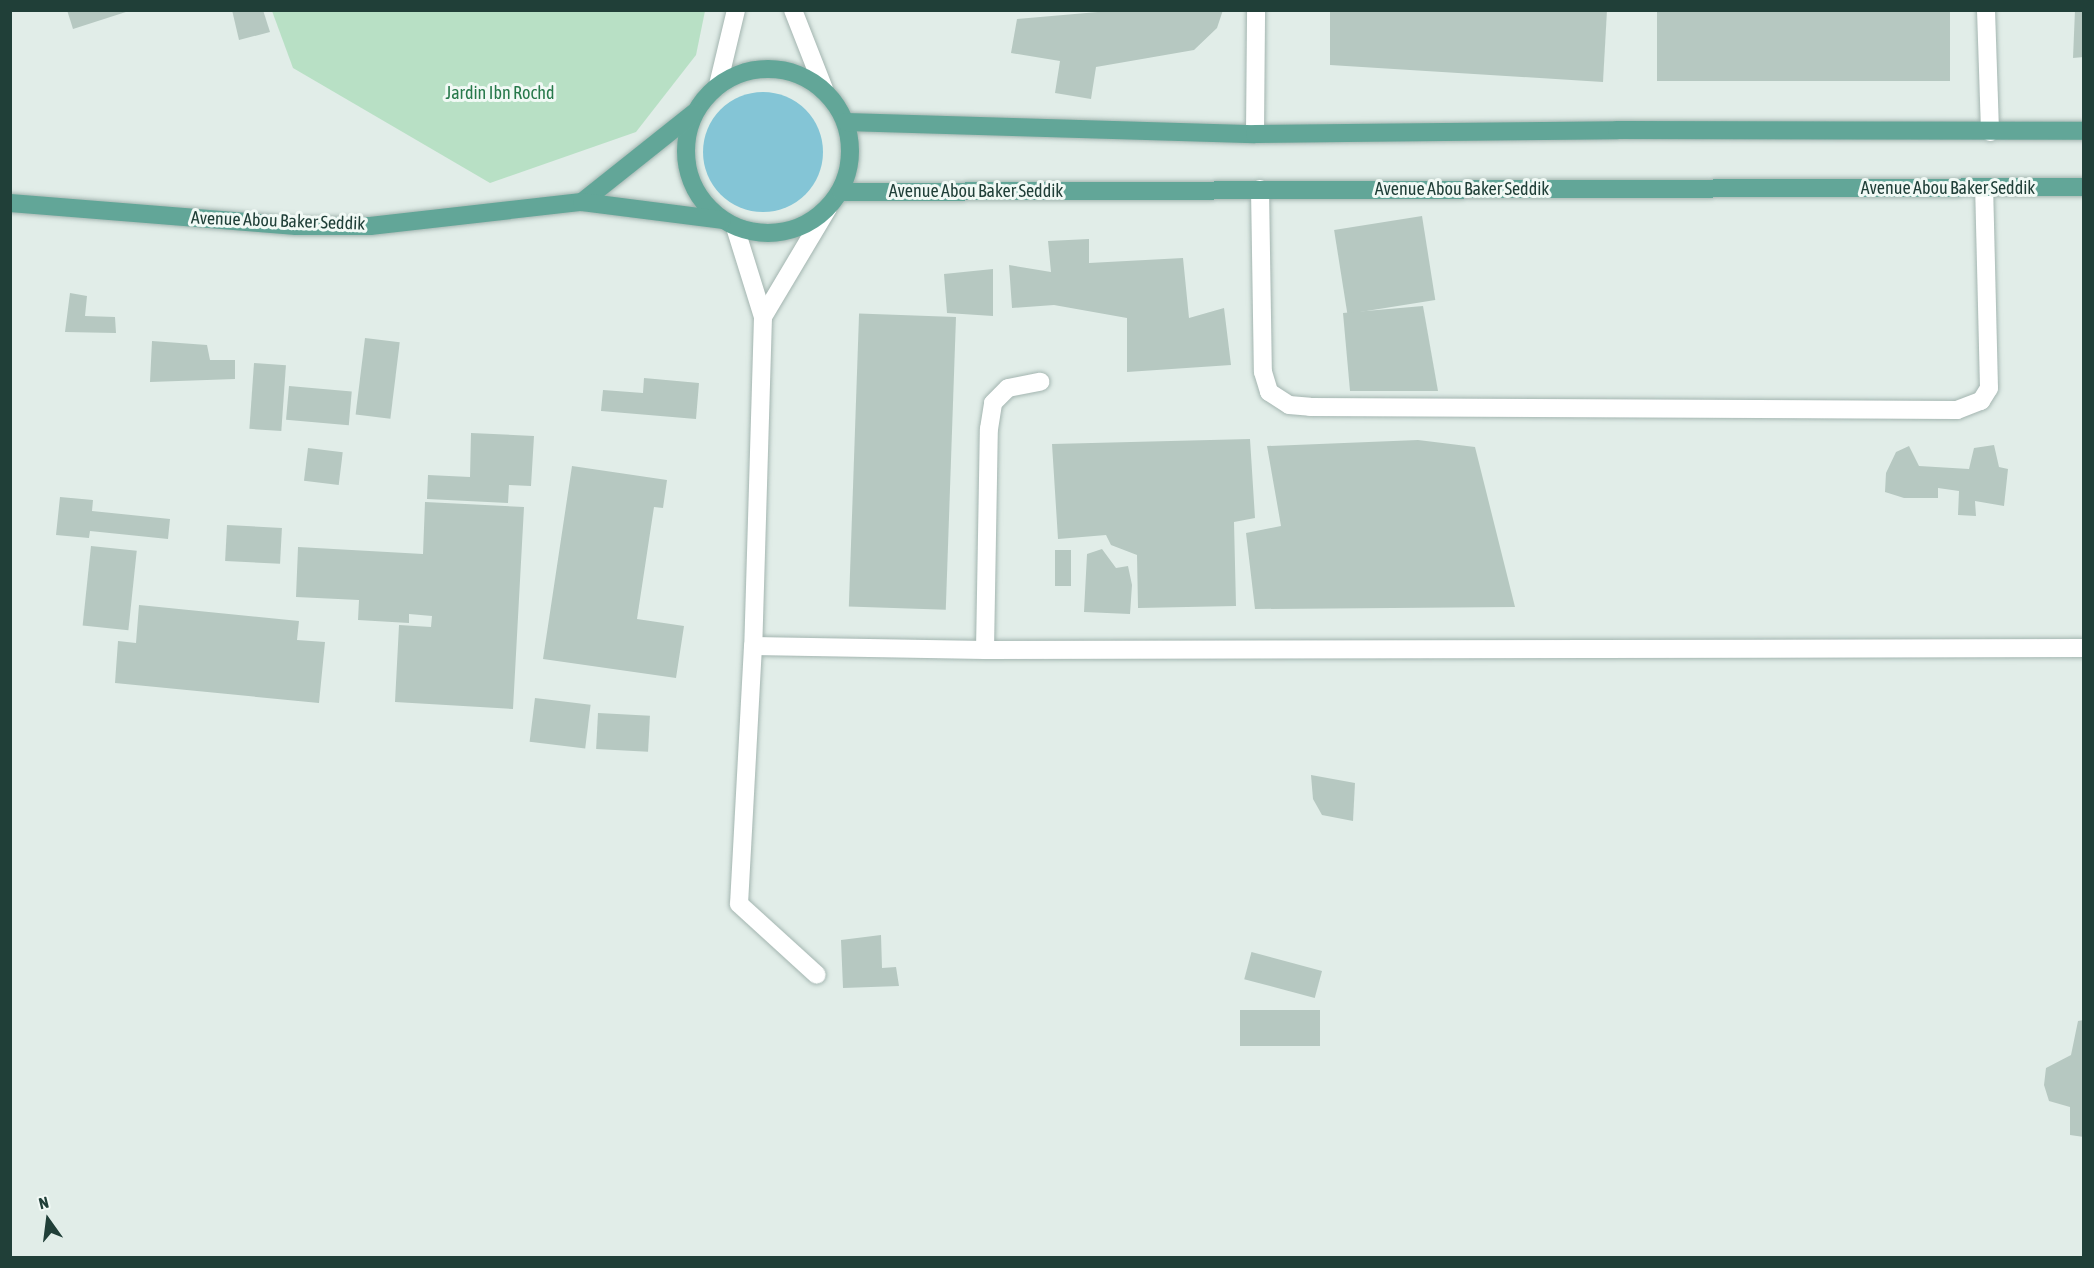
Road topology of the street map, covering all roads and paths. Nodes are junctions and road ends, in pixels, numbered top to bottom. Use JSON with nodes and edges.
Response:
{"nodes":[{"id":1,"x":736,"y":10,"type":"edge"},
{"id":2,"x":793,"y":10,"type":"edge"},
{"id":3,"x":1256,"y":10,"type":"edge"},
{"id":4,"x":1986,"y":10,"type":"edge"},
{"id":5,"x":718,"y":85,"type":"junction"},
{"id":6,"x":824,"y":89,"type":"junction"},
{"id":7,"x":695,"y":112,"type":"junction"},
{"id":8,"x":846,"y":122,"type":"junction"},
{"id":9,"x":2084,"y":131,"type":"edge"},
{"id":10,"x":1990,"y":132,"type":"junction"},
{"id":11,"x":1255,"y":134,"type":"junction"},
{"id":12,"x":2084,"y":187,"type":"edge"},
{"id":13,"x":1984,"y":188,"type":"junction"},
{"id":14,"x":1260,"y":189,"type":"junction"},
{"id":15,"x":841,"y":192,"type":"junction"},
{"id":16,"x":582,"y":202,"type":"junction"},
{"id":17,"x":10,"y":203,"type":"edge"},
{"id":18,"x":828,"y":208,"type":"junction"},
{"id":19,"x":729,"y":223,"type":"junction"},
{"id":20,"x":763,"y":317,"type":"junction"},
{"id":21,"x":1040,"y":382,"type":"dead end"},
{"id":22,"x":753,"y":645,"type":"junction"},
{"id":23,"x":2084,"y":648,"type":"edge"},
{"id":24,"x":985,"y":650,"type":"junction"},
{"id":25,"x":816,"y":975,"type":"dead end"}],
"edges":[{"from":1,"to":5,"type":"street"},
{"from":2,"to":6,"type":"street"},
{"from":3,"to":11,"type":"street"},
{"from":4,"to":10,"type":"street"},
{"from":5,"to":6,"type":"main road"},
{"from":5,"to":7,"type":"main road"},
{"from":6,"to":8,"type":"main road"},
{"from":7,"to":16,"type":"main road"},
{"from":7,"to":19,"type":"main road"},
{"from":8,"to":11,"type":"main road"},
{"from":8,"to":15,"type":"main road"},
{"from":9,"to":10,"type":"main road"},
{"from":10,"to":11,"type":"main road"},
{"from":12,"to":13,"type":"main road","name":"Avenue Abou Baker Seddik"},
{"from":13,"to":14,"type":"main road","name":"Avenue Abou Baker Seddik"},
{"from":13,"to":14,"type":"street"},
{"from":14,"to":15,"type":"main road","name":"Avenue Abou Baker Seddik"},
{"from":15,"to":18,"type":"main road"},
{"from":16,"to":17,"type":"main road","name":"Avenue Abou Baker Seddik"},
{"from":16,"to":19,"type":"main road","name":"Avenue Abou Baker Seddik"},
{"from":18,"to":19,"type":"main road"},
{"from":18,"to":20,"type":"street"},
{"from":19,"to":20,"type":"street"},
{"from":20,"to":22,"type":"street"},
{"from":21,"to":24,"type":"street"},
{"from":22,"to":24,"type":"street"},
{"from":22,"to":25,"type":"street"},
{"from":23,"to":24,"type":"street"}]}
